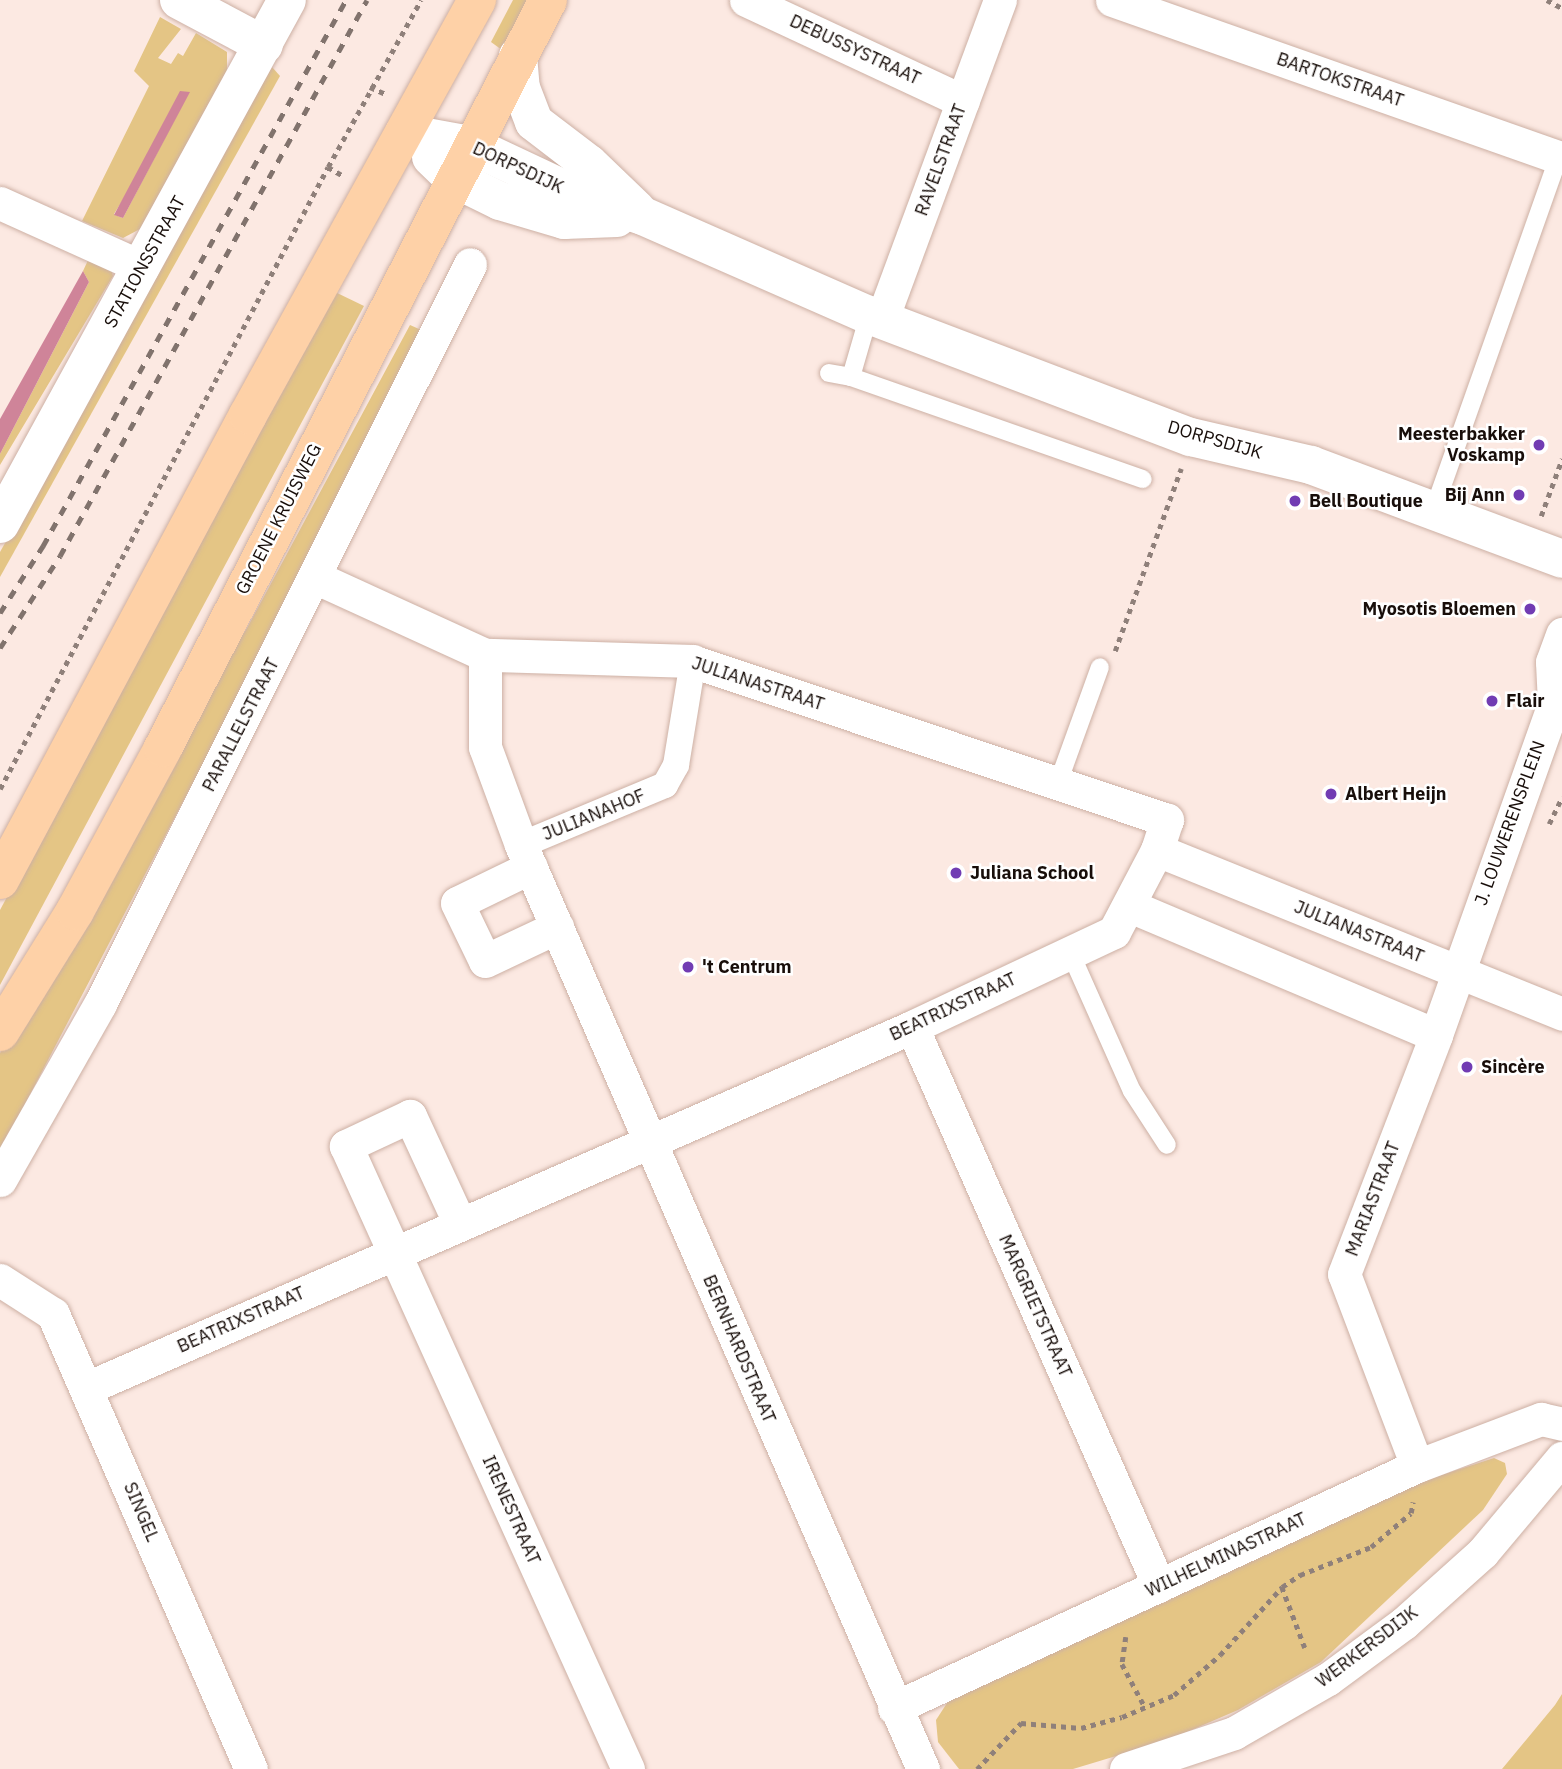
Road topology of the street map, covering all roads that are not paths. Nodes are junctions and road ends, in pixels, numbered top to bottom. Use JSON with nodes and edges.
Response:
{"nodes":[{"id":1,"x":179,"y":0,"type":"edge"},
{"id":2,"x":287,"y":0,"type":"edge"},
{"id":3,"x":477,"y":0,"type":"edge"},
{"id":4,"x":548,"y":0,"type":"edge"},
{"id":5,"x":747,"y":0,"type":"edge"},
{"id":6,"x":1000,"y":0,"type":"edge"},
{"id":7,"x":1112,"y":0,"type":"edge"},
{"id":8,"x":264,"y":45,"type":"junction"},
{"id":9,"x":518,"y":56,"type":"junction"},
{"id":10,"x":963,"y":101,"type":"junction"},
{"id":11,"x":404,"y":133,"type":"junction"},
{"id":12,"x":1560,"y":152,"type":"edge"},
{"id":13,"x":462,"y":161,"type":"junction"},
{"id":14,"x":0,"y":203,"type":"edge"},
{"id":15,"x":643,"y":216,"type":"junction"},
{"id":16,"x":470,"y":264,"type":"dead end"},
{"id":17,"x":142,"y":267,"type":"junction"},
{"id":18,"x":876,"y":317,"type":"junction"},
{"id":19,"x":829,"y":373,"type":"dead end"},
{"id":20,"x":851,"y":377,"type":"junction"},
{"id":21,"x":1143,"y":479,"type":"dead end"},
{"id":22,"x":1434,"y":509,"type":"junction"},
{"id":23,"x":0,"y":524,"type":"edge"},
{"id":24,"x":1546,"y":553,"type":"edge"},
{"id":25,"x":315,"y":577,"type":"junction"},
{"id":26,"x":1562,"y":634,"type":"edge"},
{"id":27,"x":485,"y":655,"type":"junction"},
{"id":28,"x":692,"y":661,"type":"junction"},
{"id":29,"x":1100,"y":667,"type":"road end"},
{"id":30,"x":1058,"y":783,"type":"junction"},
{"id":31,"x":1157,"y":850,"type":"junction"},
{"id":32,"x":526,"y":856,"type":"junction"},
{"id":33,"x":0,"y":880,"type":"edge"},
{"id":34,"x":1130,"y":906,"type":"junction"},
{"id":35,"x":557,"y":927,"type":"junction"},
{"id":36,"x":1070,"y":952,"type":"junction"},
{"id":37,"x":1457,"y":971,"type":"junction"},
{"id":38,"x":1562,"y":1014,"type":"edge"},
{"id":39,"x":912,"y":1027,"type":"junction"},
{"id":40,"x":0,"y":1032,"type":"edge"},
{"id":41,"x":1436,"y":1035,"type":"junction"},
{"id":42,"x":650,"y":1143,"type":"junction"},
{"id":43,"x":1167,"y":1145,"type":"dead end"},
{"id":44,"x":0,"y":1180,"type":"edge"},
{"id":45,"x":459,"y":1222,"type":"junction"},
{"id":46,"x":394,"y":1251,"type":"junction"},
{"id":47,"x":0,"y":1280,"type":"edge"},
{"id":48,"x":87,"y":1388,"type":"junction"},
{"id":49,"x":1562,"y":1424,"type":"edge"},
{"id":50,"x":1562,"y":1458,"type":"edge"},
{"id":51,"x":1411,"y":1469,"type":"junction"},
{"id":52,"x":1159,"y":1586,"type":"junction"},
{"id":53,"x":894,"y":1708,"type":"junction"},
{"id":54,"x":251,"y":1769,"type":"edge"},
{"id":55,"x":628,"y":1769,"type":"edge"},
{"id":56,"x":923,"y":1769,"type":"edge"},
{"id":57,"x":1126,"y":1769,"type":"edge"}],
"edges":[{"from":1,"to":8,"type":"street"},
{"from":2,"to":8,"type":"street","name":"STATIONSSTRAAT"},
{"from":3,"to":11,"type":"main road"},
{"from":4,"to":9,"type":"main road","name":"GROENE KRUISWEG"},
{"from":5,"to":10,"type":"street","name":"DEBUSSYSTRAAT"},
{"from":6,"to":10,"type":"street","name":"RAVELSTRAAT"},
{"from":7,"to":12,"type":"street","name":"BARTOKSTRAAT"},
{"from":8,"to":17,"type":"street","name":"STATIONSSTRAAT"},
{"from":9,"to":13,"type":"main road","name":"GROENE KRUISWEG"},
{"from":9,"to":15,"type":"street","name":"DORPSDIJK"},
{"from":10,"to":18,"type":"street","name":"RAVELSTRAAT"},
{"from":11,"to":13,"type":"street","name":"DORPSDIJK"},
{"from":11,"to":33,"type":"main road"},
{"from":12,"to":22,"type":"lane"},
{"from":13,"to":15,"type":"street","name":"DORPSDIJK"},
{"from":13,"to":40,"type":"main road","name":"GROENE KRUISWEG"},
{"from":14,"to":17,"type":"street"},
{"from":15,"to":18,"type":"street","name":"DORPSDIJK"},
{"from":16,"to":25,"type":"street","name":"PARALLELSTRAAT"},
{"from":17,"to":23,"type":"street","name":"STATIONSSTRAAT"},
{"from":18,"to":20,"type":"lane"},
{"from":18,"to":22,"type":"street","name":"DORPSDIJK"},
{"from":19,"to":20,"type":"lane"},
{"from":20,"to":21,"type":"lane"},
{"from":22,"to":24,"type":"street","name":"DORPSDIJK"},
{"from":25,"to":27,"type":"street","name":"JULIANASTRAAT"},
{"from":25,"to":44,"type":"street","name":"PARALLELSTRAAT"},
{"from":26,"to":37,"type":"street","name":"J. LOUWERENSPLEIN"},
{"from":27,"to":28,"type":"street","name":"JULIANASTRAAT"},
{"from":27,"to":32,"type":"street","name":"BERNHARDSTRAAT"},
{"from":28,"to":30,"type":"street","name":"JULIANASTRAAT"},
{"from":28,"to":32,"type":"street","name":"JULIANAHOF"},
{"from":29,"to":30,"type":"lane"},
{"from":30,"to":31,"type":"street","name":"JULIANASTRAAT"},
{"from":31,"to":34,"type":"street","name":"JULIANASTRAAT"},
{"from":31,"to":37,"type":"street","name":"JULIANASTRAAT"},
{"from":32,"to":35,"type":"street","name":"BERNHARDSTRAAT"},
{"from":32,"to":35,"type":"street"},
{"from":34,"to":36,"type":"street","name":"BEATRIXSTRAAT"},
{"from":34,"to":41,"type":"street"},
{"from":35,"to":42,"type":"street","name":"BERNHARDSTRAAT"},
{"from":36,"to":39,"type":"street","name":"BEATRIXSTRAAT"},
{"from":36,"to":43,"type":"lane"},
{"from":37,"to":38,"type":"street","name":"JULIANASTRAAT"},
{"from":37,"to":41,"type":"street","name":"MARIASTRAAT"},
{"from":39,"to":42,"type":"street","name":"BEATRIXSTRAAT"},
{"from":39,"to":52,"type":"street","name":"MARGRIETSTRAAT"},
{"from":41,"to":51,"type":"street","name":"MARIASTRAAT"},
{"from":42,"to":45,"type":"street","name":"BEATRIXSTRAAT"},
{"from":42,"to":53,"type":"street","name":"BERNHARDSTRAAT"},
{"from":45,"to":46,"type":"street","name":"BEATRIXSTRAAT"},
{"from":45,"to":46,"type":"street"},
{"from":46,"to":48,"type":"street","name":"BEATRIXSTRAAT"},
{"from":46,"to":55,"type":"street","name":"IRENESTRAAT"},
{"from":47,"to":48,"type":"street","name":"SINGEL"},
{"from":48,"to":54,"type":"street","name":"SINGEL"},
{"from":49,"to":51,"type":"street","name":"WILHELMINASTRAAT"},
{"from":50,"to":57,"type":"street","name":"WERKERSDIJK"},
{"from":51,"to":52,"type":"street","name":"WILHELMINASTRAAT"},
{"from":52,"to":53,"type":"street","name":"WILHELMINASTRAAT"},
{"from":53,"to":56,"type":"street","name":"BERNHARDSTRAAT"}]}
